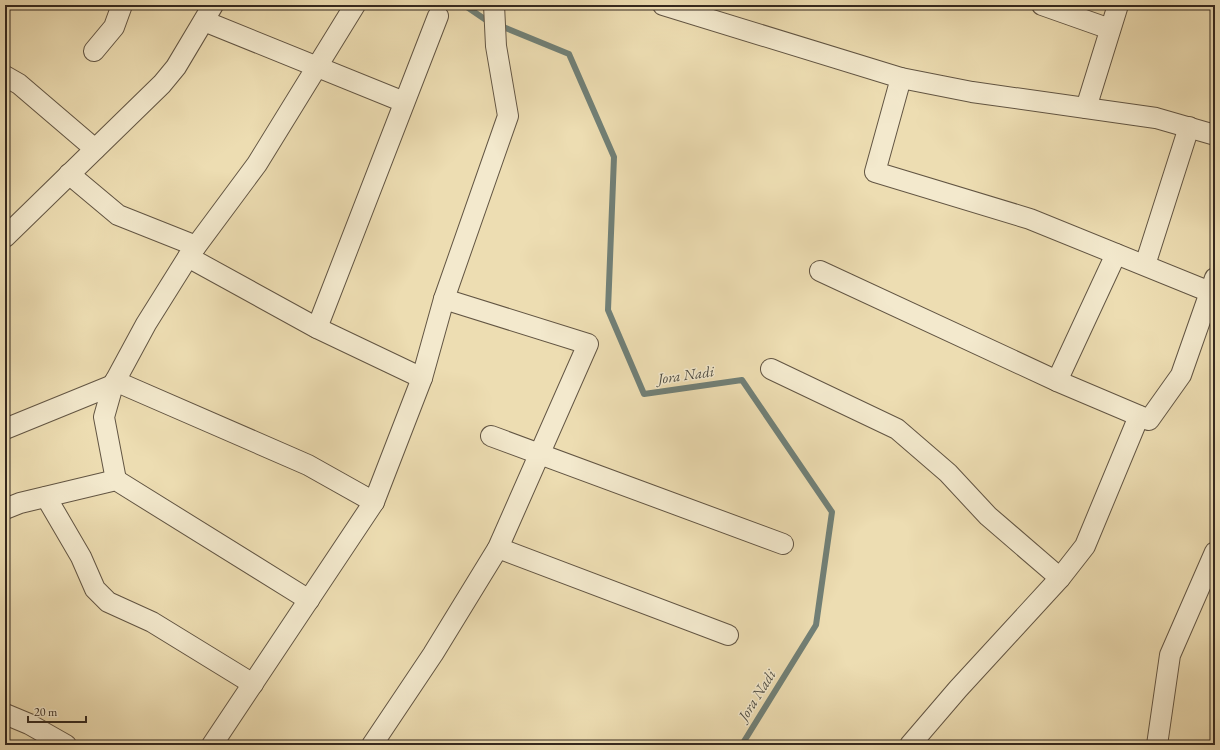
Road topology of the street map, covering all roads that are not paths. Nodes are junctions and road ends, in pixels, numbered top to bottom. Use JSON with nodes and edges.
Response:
{"nodes":[{"id":1,"x":122,"y":5,"type":"edge"},
{"id":2,"x":356,"y":5,"type":"edge"},
{"id":3,"x":663,"y":5,"type":"edge"},
{"id":4,"x":1042,"y":5,"type":"edge"},
{"id":5,"x":1118,"y":5,"type":"edge"},
{"id":6,"x":494,"y":6,"type":"edge"},
{"id":7,"x":209,"y":13,"type":"edge"},
{"id":8,"x":438,"y":16,"type":"dead end"},
{"id":9,"x":1110,"y":29,"type":"junction"},
{"id":10,"x":94,"y":51,"type":"dead end"},
{"id":11,"x":317,"y":67,"type":"junction"},
{"id":12,"x":5,"y":76,"type":"edge"},
{"id":13,"x":901,"y":78,"type":"junction"},
{"id":14,"x":404,"y":102,"type":"junction"},
{"id":15,"x":1086,"y":108,"type":"junction"},
{"id":16,"x":1189,"y":127,"type":"junction"},
{"id":17,"x":1215,"y":134,"type":"edge"},
{"id":18,"x":95,"y":149,"type":"junction"},
{"id":19,"x":69,"y":174,"type":"junction"},
{"id":20,"x":5,"y":237,"type":"edge"},
{"id":21,"x":192,"y":252,"type":"junction"},
{"id":22,"x":1116,"y":254,"type":"junction"},
{"id":23,"x":1144,"y":266,"type":"junction"},
{"id":24,"x":820,"y":271,"type":"dead end"},
{"id":25,"x":1212,"y":285,"type":"edge"},
{"id":26,"x":444,"y":299,"type":"junction"},
{"id":27,"x":317,"y":328,"type":"junction"},
{"id":28,"x":771,"y":369,"type":"dead end"},
{"id":29,"x":422,"y":378,"type":"junction"},
{"id":30,"x":1057,"y":381,"type":"junction"},
{"id":31,"x":114,"y":383,"type":"junction"},
{"id":32,"x":1139,"y":416,"type":"junction"},
{"id":33,"x":5,"y":429,"type":"edge"},
{"id":34,"x":491,"y":436,"type":"dead end"},
{"id":35,"x":540,"y":455,"type":"junction"},
{"id":36,"x":116,"y":480,"type":"junction"},
{"id":37,"x":46,"y":497,"type":"junction"},
{"id":38,"x":374,"y":502,"type":"junction"},
{"id":39,"x":5,"y":508,"type":"edge"},
{"id":40,"x":783,"y":544,"type":"dead end"},
{"id":41,"x":498,"y":548,"type":"junction"},
{"id":42,"x":1215,"y":552,"type":"edge"},
{"id":43,"x":1060,"y":578,"type":"junction"},
{"id":44,"x":309,"y":600,"type":"junction"},
{"id":45,"x":728,"y":634,"type":"dead end"},
{"id":46,"x":253,"y":684,"type":"junction"},
{"id":47,"x":5,"y":714,"type":"edge"},
{"id":48,"x":66,"y":745,"type":"edge"},
{"id":49,"x":212,"y":745,"type":"edge"},
{"id":50,"x":372,"y":745,"type":"edge"},
{"id":51,"x":910,"y":745,"type":"edge"},
{"id":52,"x":1157,"y":745,"type":"edge"}],
"edges":[{"from":1,"to":10,"type":"street"},
{"from":2,"to":11,"type":"street"},
{"from":3,"to":13,"type":"street"},
{"from":4,"to":9,"type":"street"},
{"from":5,"to":9,"type":"street"},
{"from":6,"to":26,"type":"street"},
{"from":7,"to":11,"type":"street"},
{"from":7,"to":18,"type":"street"},
{"from":8,"to":14,"type":"street"},
{"from":9,"to":15,"type":"street"},
{"from":11,"to":14,"type":"street"},
{"from":11,"to":21,"type":"street"},
{"from":12,"to":18,"type":"street"},
{"from":13,"to":15,"type":"street"},
{"from":13,"to":22,"type":"street"},
{"from":14,"to":27,"type":"street"},
{"from":15,"to":16,"type":"street"},
{"from":16,"to":17,"type":"street"},
{"from":16,"to":23,"type":"street"},
{"from":18,"to":19,"type":"street"},
{"from":19,"to":20,"type":"street"},
{"from":19,"to":21,"type":"street"},
{"from":21,"to":27,"type":"street"},
{"from":21,"to":31,"type":"street"},
{"from":22,"to":23,"type":"street"},
{"from":22,"to":30,"type":"street"},
{"from":23,"to":25,"type":"street"},
{"from":24,"to":30,"type":"street"},
{"from":25,"to":32,"type":"street"},
{"from":26,"to":29,"type":"street"},
{"from":26,"to":35,"type":"street"},
{"from":27,"to":29,"type":"street"},
{"from":28,"to":43,"type":"street"},
{"from":29,"to":38,"type":"street"},
{"from":30,"to":32,"type":"street"},
{"from":31,"to":33,"type":"street"},
{"from":31,"to":36,"type":"street"},
{"from":31,"to":38,"type":"street"},
{"from":32,"to":43,"type":"street"},
{"from":34,"to":35,"type":"street"},
{"from":35,"to":40,"type":"street"},
{"from":35,"to":41,"type":"street"},
{"from":36,"to":37,"type":"street"},
{"from":36,"to":44,"type":"street"},
{"from":37,"to":39,"type":"street"},
{"from":37,"to":46,"type":"street"},
{"from":38,"to":44,"type":"street"},
{"from":41,"to":45,"type":"street"},
{"from":41,"to":50,"type":"street"},
{"from":42,"to":52,"type":"street"},
{"from":43,"to":51,"type":"street"},
{"from":44,"to":46,"type":"street"},
{"from":46,"to":49,"type":"street"},
{"from":47,"to":48,"type":"street"}]}
